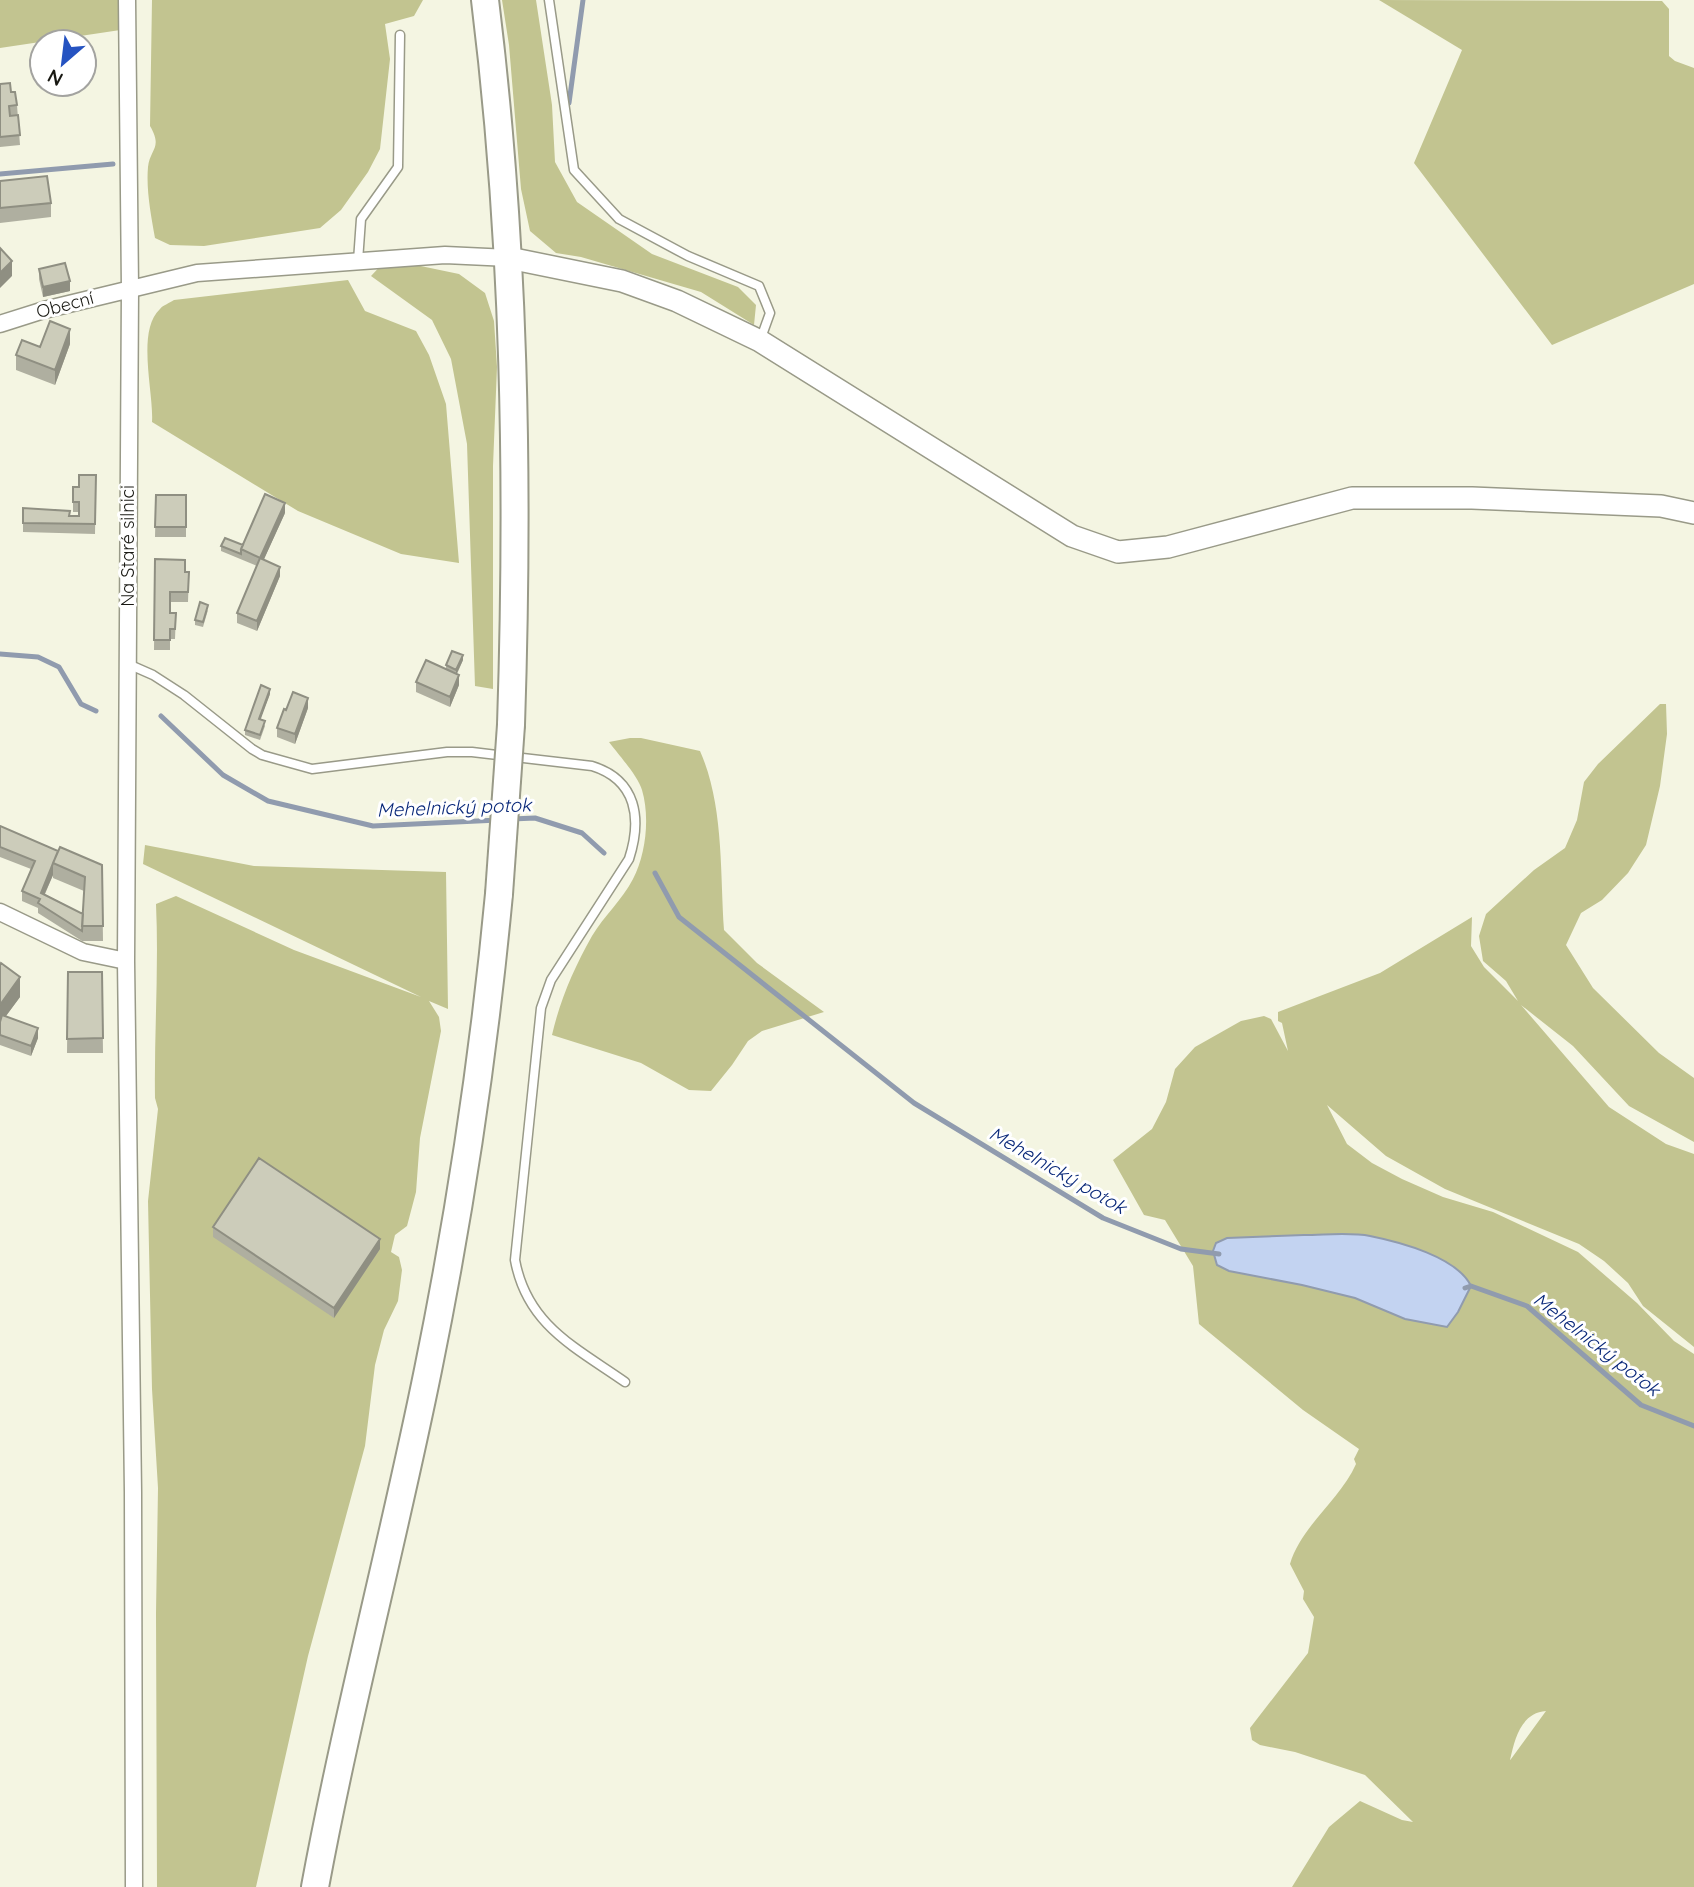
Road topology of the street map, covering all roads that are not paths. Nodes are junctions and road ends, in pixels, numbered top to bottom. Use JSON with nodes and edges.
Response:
{"nodes":[{"id":1,"x":127,"y":0,"type":"edge"},
{"id":2,"x":485,"y":0,"type":"edge"},
{"id":3,"x":549,"y":0,"type":"edge"},
{"id":4,"x":400,"y":35,"type":"dead end"},
{"id":5,"x":509,"y":258,"type":"junction"},
{"id":6,"x":358,"y":261,"type":"junction"},
{"id":7,"x":130,"y":289,"type":"junction"},
{"id":8,"x":0,"y":324,"type":"edge"},
{"id":9,"x":760,"y":341,"type":"junction"},
{"id":10,"x":1694,"y":513,"type":"edge"},
{"id":11,"x":128,"y":664,"type":"junction"},
{"id":12,"x":0,"y":912,"type":"edge"},
{"id":13,"x":126,"y":961,"type":"junction"},
{"id":14,"x":625,"y":1382,"type":"dead end"},
{"id":15,"x":134,"y":1887,"type":"edge"},
{"id":16,"x":315,"y":1887,"type":"edge"}],
"edges":[{"from":1,"to":7,"type":"street","name":"Na Staré silnici"},
{"from":2,"to":5,"type":"main road"},
{"from":3,"to":9,"type":"lane"},
{"from":4,"to":6,"type":"lane"},
{"from":5,"to":6,"type":"street","name":"Obecní"},
{"from":5,"to":9,"type":"street"},
{"from":5,"to":16,"type":"main road","bridge":true},
{"from":6,"to":7,"type":"street","name":"Obecní"},
{"from":7,"to":8,"type":"street","name":"Obecní"},
{"from":7,"to":11,"type":"street","name":"Na Staré silnici"},
{"from":9,"to":10,"type":"street"},
{"from":11,"to":13,"type":"street","name":"Na Staré silnici"},
{"from":11,"to":14,"type":"lane"},
{"from":12,"to":13,"type":"street"},
{"from":13,"to":15,"type":"street","name":"Na Staré silnici"}]}
